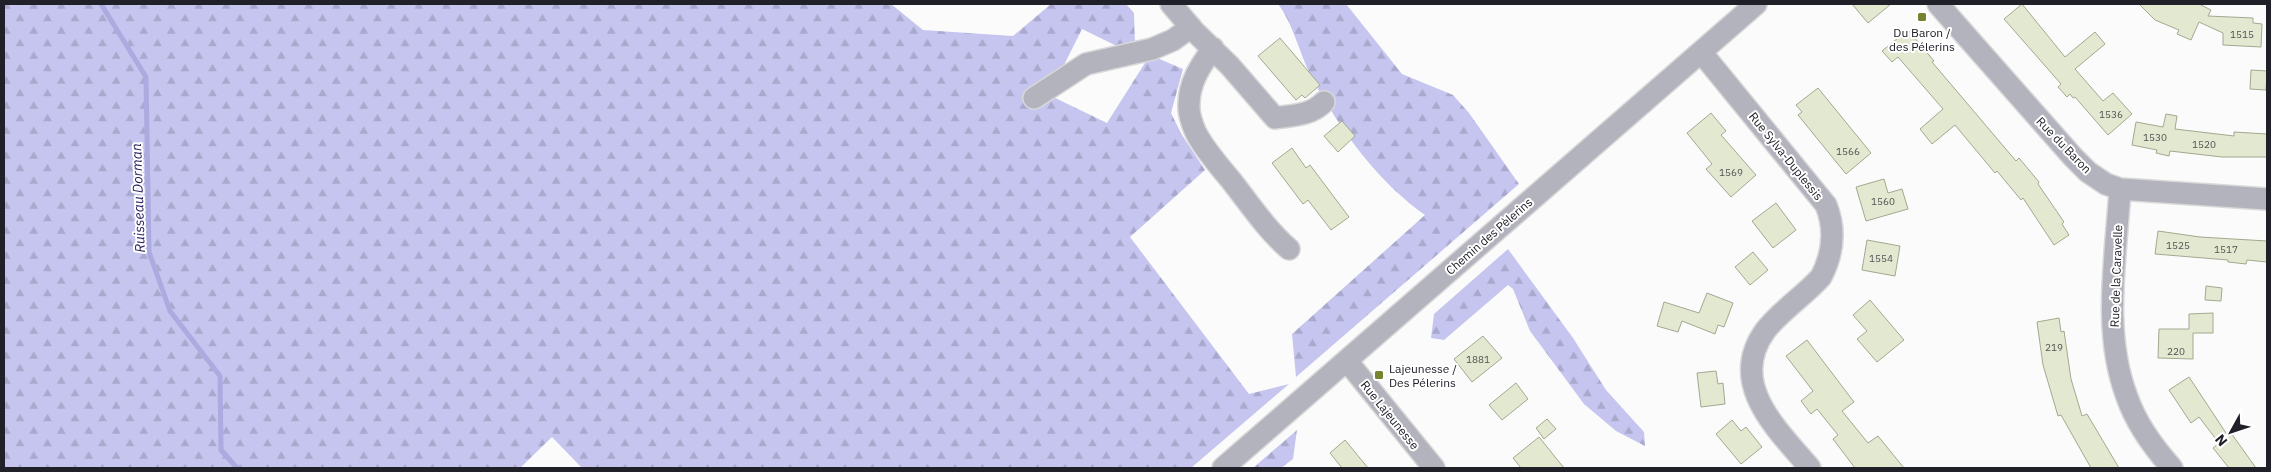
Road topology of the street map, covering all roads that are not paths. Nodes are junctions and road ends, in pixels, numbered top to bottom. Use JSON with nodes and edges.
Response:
{"nodes":[{"id":1,"x":1171,"y":4,"type":"edge"},
{"id":2,"x":1756,"y":4,"type":"edge"},
{"id":3,"x":1938,"y":4,"type":"edge"},
{"id":4,"x":1191,"y":27,"type":"junction"},
{"id":5,"x":1213,"y":48,"type":"junction"},
{"id":6,"x":1701,"y":52,"type":"junction"},
{"id":7,"x":1034,"y":98,"type":"dead end"},
{"id":8,"x":1324,"y":102,"type":"dead end"},
{"id":9,"x":2120,"y":189,"type":"junction"},
{"id":10,"x":2267,"y":199,"type":"edge"},
{"id":11,"x":1289,"y":250,"type":"dead end"},
{"id":12,"x":1347,"y":361,"type":"junction"},
{"id":13,"x":1223,"y":468,"type":"edge"},
{"id":14,"x":1434,"y":468,"type":"edge"},
{"id":15,"x":1810,"y":468,"type":"edge"},
{"id":16,"x":2172,"y":468,"type":"edge"}],
"edges":[{"from":1,"to":4,"type":"street"},
{"from":2,"to":6,"type":"street","name":"Chemin des Pèlerins"},
{"from":3,"to":9,"type":"street","name":"Rue du Baron"},
{"from":4,"to":5,"type":"street"},
{"from":4,"to":7,"type":"street"},
{"from":5,"to":8,"type":"street"},
{"from":5,"to":11,"type":"street"},
{"from":6,"to":12,"type":"street","name":"Chemin des Pèlerins"},
{"from":6,"to":15,"type":"street","name":"Rue Sylva-Duplessis"},
{"from":9,"to":10,"type":"street","name":"Rue du Baron"},
{"from":9,"to":16,"type":"street","name":"Rue de la Caravelle"},
{"from":12,"to":13,"type":"street","name":"Chemin des Pèlerins"},
{"from":12,"to":14,"type":"street","name":"Rue Lajeunesse"}]}
